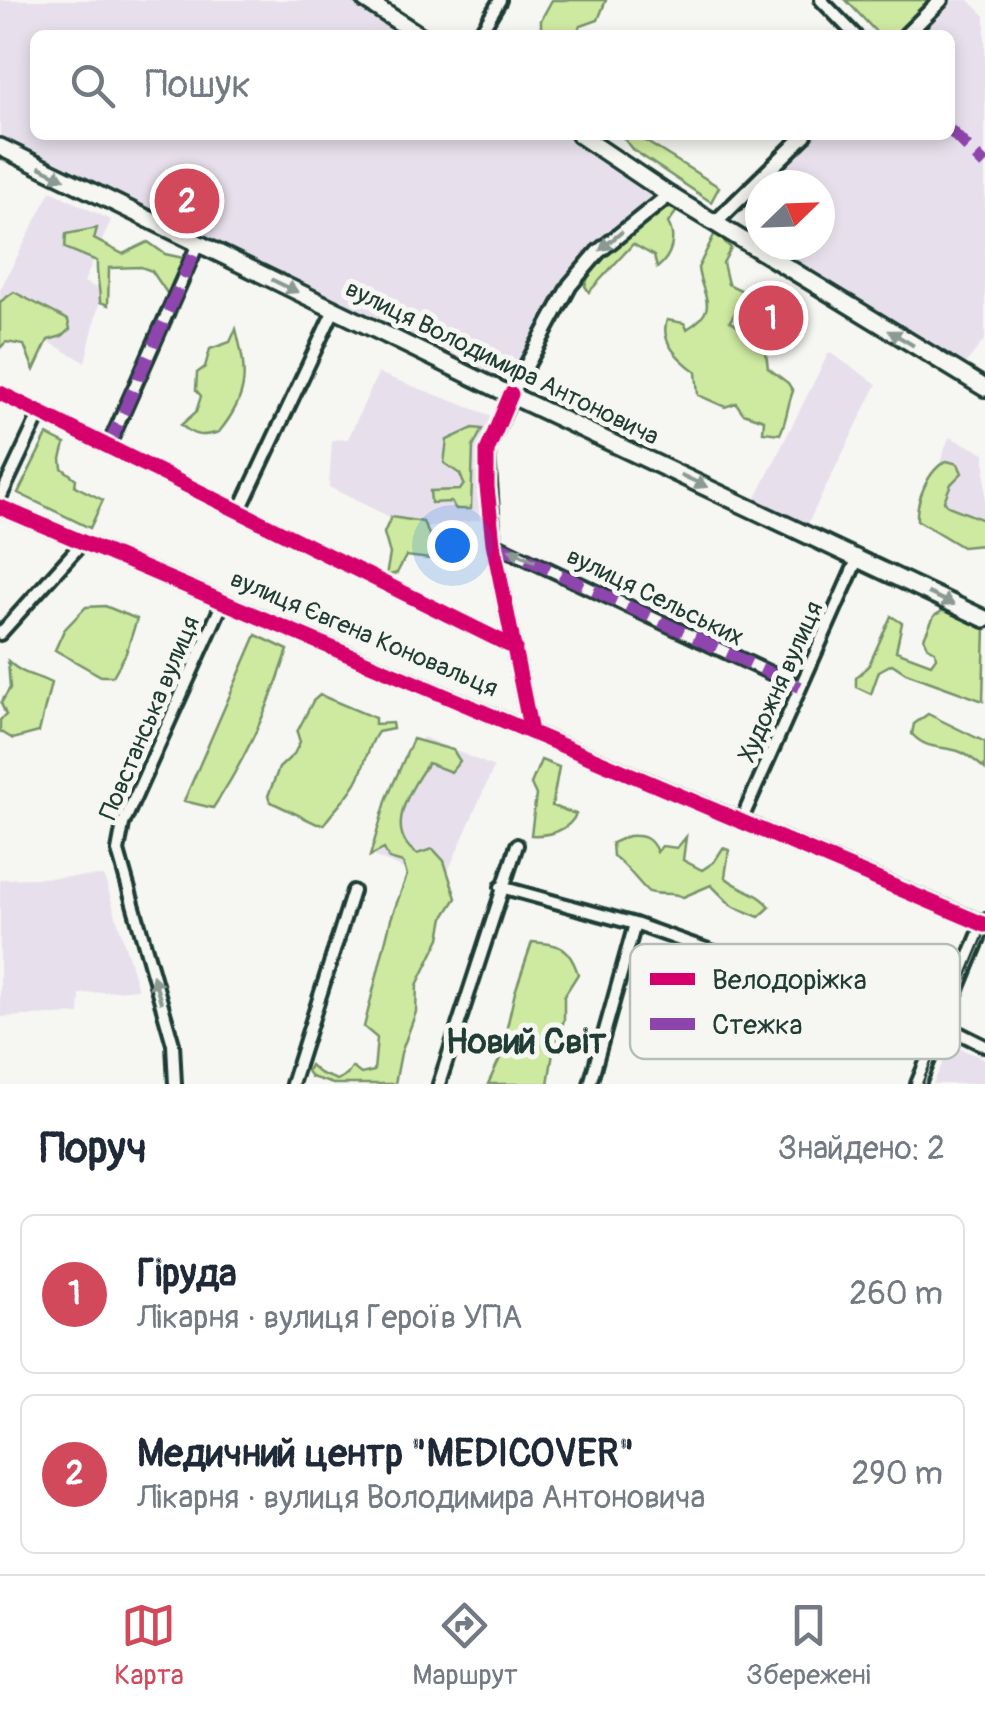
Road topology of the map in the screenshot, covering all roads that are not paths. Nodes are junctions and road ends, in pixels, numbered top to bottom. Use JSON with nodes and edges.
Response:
{"nodes":[{"id":1,"x":364,"y":0,"type":"edge"},
{"id":2,"x":500,"y":0,"type":"edge"},
{"id":3,"x":822,"y":0,"type":"edge"},
{"id":4,"x":941,"y":0,"type":"edge"},
{"id":5,"x":411,"y":30,"type":"edge"},
{"id":6,"x":482,"y":30,"type":"edge"},
{"id":7,"x":851,"y":30,"type":"edge"},
{"id":8,"x":911,"y":30,"type":"edge"},
{"id":9,"x":588,"y":140,"type":"edge"},
{"id":10,"x":801,"y":140,"type":"edge"},
{"id":11,"x":0,"y":148,"type":"edge"},
{"id":12,"x":669,"y":194,"type":"junction"},
{"id":13,"x":715,"y":222,"type":"junction"},
{"id":14,"x":198,"y":244,"type":"junction"},
{"id":15,"x":334,"y":310,"type":"junction"},
{"id":16,"x":985,"y":388,"type":"edge"},
{"id":17,"x":0,"y":393,"type":"edge"},
{"id":18,"x":511,"y":394,"type":"junction"},
{"id":19,"x":40,"y":413,"type":"junction"},
{"id":20,"x":108,"y":447,"type":"junction"},
{"id":21,"x":0,"y":498,"type":"edge"},
{"id":22,"x":0,"y":506,"type":"edge"},
{"id":23,"x":238,"y":512,"type":"junction"},
{"id":24,"x":84,"y":542,"type":"junction"},
{"id":25,"x":492,"y":543,"type":"junction"},
{"id":26,"x":857,"y":560,"type":"junction"},
{"id":27,"x":222,"y":602,"type":"junction"},
{"id":28,"x":985,"y":619,"type":"edge"},
{"id":29,"x":0,"y":634,"type":"edge"},
{"id":30,"x":515,"y":648,"type":"junction"},
{"id":31,"x":800,"y":687,"type":"junction"},
{"id":32,"x":530,"y":732,"type":"junction"},
{"id":33,"x":741,"y":821,"type":"junction"},
{"id":34,"x":516,"y":845,"type":"dead end"},
{"id":35,"x":501,"y":887,"type":"junction"},
{"id":36,"x":352,"y":891,"type":"dead end"},
{"id":37,"x":985,"y":923,"type":"edge"},
{"id":38,"x":635,"y":924,"type":"junction"},
{"id":39,"x":692,"y":944,"type":"edge"},
{"id":40,"x":960,"y":985,"type":"edge"},
{"id":41,"x":960,"y":1034,"type":"edge"},
{"id":42,"x":985,"y":1046,"type":"edge"},
{"id":43,"x":929,"y":1059,"type":"edge"},
{"id":44,"x":175,"y":1084,"type":"edge"},
{"id":45,"x":292,"y":1084,"type":"edge"},
{"id":46,"x":439,"y":1084,"type":"edge"},
{"id":47,"x":590,"y":1084,"type":"edge"},
{"id":48,"x":918,"y":1084,"type":"edge"}],
"edges":[{"from":1,"to":5,"type":"main road"},
{"from":2,"to":6,"type":"street"},
{"from":3,"to":7,"type":"street"},
{"from":4,"to":8,"type":"street"},
{"from":9,"to":12,"type":"main road"},
{"from":10,"to":13,"type":"street"},
{"from":11,"to":14,"type":"main road","name":"вулиця Володимира Антоновича","one_way":true},
{"from":12,"to":13,"type":"main road"},
{"from":12,"to":18,"type":"street","one_way":true},
{"from":16,"to":13,"type":"main road","one_way":true},
{"from":14,"to":15,"type":"main road","name":"вулиця Володимира Антоновича","one_way":true},
{"from":14,"to":20,"type":"street"},
{"from":15,"to":18,"type":"main road","name":"вулиця Володимира Антоновича"},
{"from":15,"to":23,"type":"street"},
{"from":17,"to":19,"type":"street"},
{"from":18,"to":25,"type":"street"},
{"from":18,"to":26,"type":"main road","name":"вулиця Володимира Антоновича","one_way":true},
{"from":19,"to":20,"type":"street"},
{"from":19,"to":21,"type":"street"},
{"from":20,"to":23,"type":"street"},
{"from":22,"to":24,"type":"street","name":"вулиця Євгена Коновальця"},
{"from":23,"to":30,"type":"street"},
{"from":24,"to":27,"type":"street","name":"вулиця Євгена Коновальця"},
{"from":24,"to":29,"type":"street"},
{"from":25,"to":30,"type":"street"},
{"from":31,"to":25,"type":"street","name":"вулиця Сельських","one_way":true},
{"from":26,"to":28,"type":"main road","name":"вулиця Володимира Антоновича","one_way":true},
{"from":26,"to":31,"type":"street","name":"Художня вулиця"},
{"from":27,"to":32,"type":"street","name":"вулиця Євгена Коновальця"},
{"from":44,"to":27,"type":"street","name":"Повстанська вулиця","one_way":true},
{"from":30,"to":32,"type":"street"},
{"from":31,"to":33,"type":"street","name":"Художня вулиця"},
{"from":32,"to":33,"type":"street","name":"вулиця Євгена Коновальця"},
{"from":33,"to":37,"type":"street","name":"вулиця Євгена Коновальця"},
{"from":34,"to":35,"type":"street"},
{"from":35,"to":38,"type":"street"},
{"from":35,"to":46,"type":"street"},
{"from":36,"to":45,"type":"street"},
{"from":37,"to":40,"type":"street"},
{"from":38,"to":39,"type":"street"},
{"from":38,"to":47,"type":"street"},
{"from":41,"to":42,"type":"street"},
{"from":43,"to":48,"type":"street"}]}
